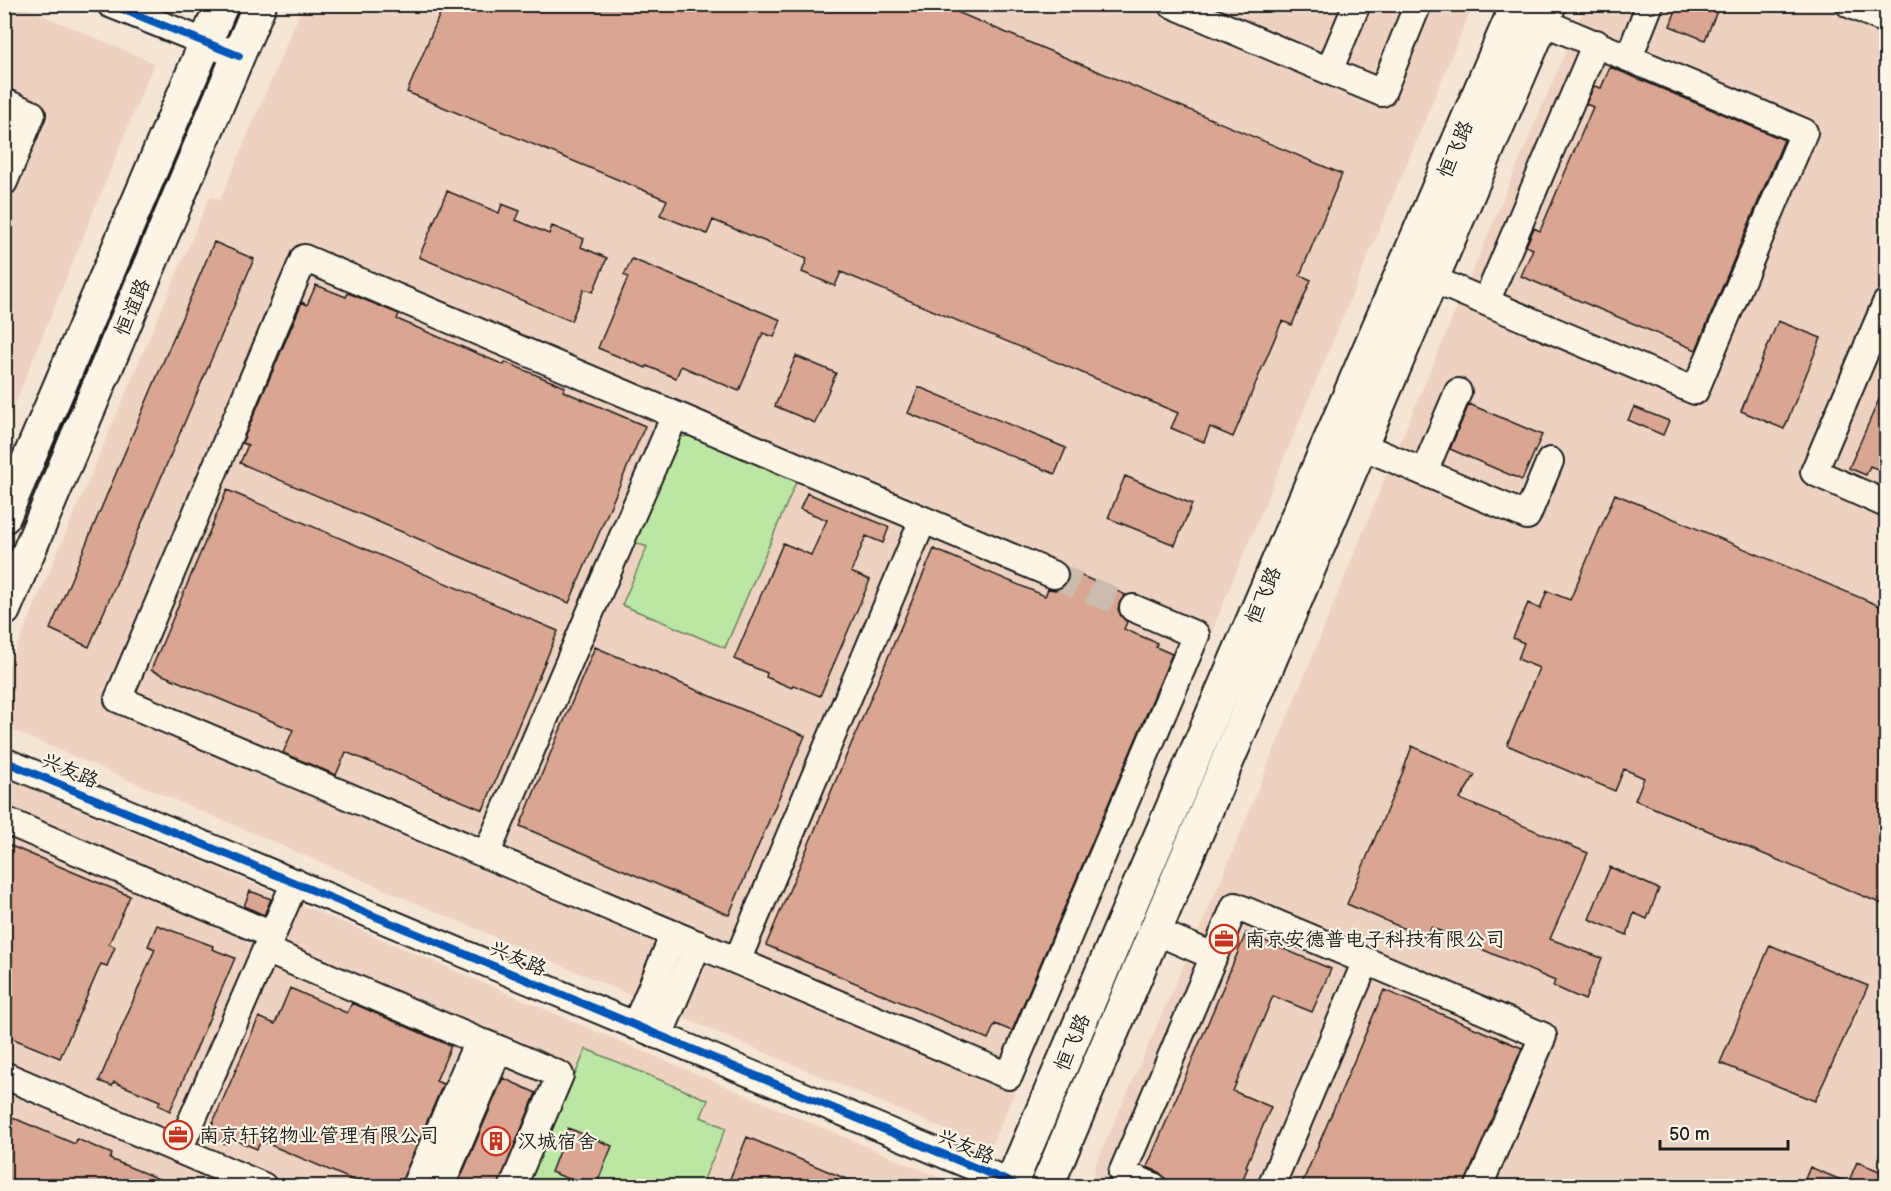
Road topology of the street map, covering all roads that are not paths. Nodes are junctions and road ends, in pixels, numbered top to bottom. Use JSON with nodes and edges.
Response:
{"nodes":[{"id":1,"x":110,"y":4,"type":"edge"},
{"id":2,"x":222,"y":4,"type":"edge"},
{"id":3,"x":260,"y":4,"type":"edge"},
{"id":4,"x":1171,"y":4,"type":"edge"},
{"id":5,"x":1357,"y":4,"type":"edge"},
{"id":6,"x":1418,"y":4,"type":"edge"},
{"id":7,"x":1516,"y":4,"type":"edge"},
{"id":8,"x":1650,"y":4,"type":"edge"},
{"id":9,"x":1849,"y":4,"type":"edge"},
{"id":10,"x":1887,"y":6,"type":"edge"},
{"id":11,"x":1547,"y":13,"type":"edge"},
{"id":12,"x":205,"y":43,"type":"junction"},
{"id":13,"x":1596,"y":43,"type":"junction"},
{"id":14,"x":239,"y":56,"type":"junction"},
{"id":15,"x":1629,"y":57,"type":"junction"},
{"id":16,"x":1329,"y":71,"type":"junction"},
{"id":17,"x":4,"y":102,"type":"edge"},
{"id":18,"x":4,"y":182,"type":"edge"},
{"id":19,"x":1432,"y":279,"type":"junction"},
{"id":20,"x":1486,"y":302,"type":"junction"},
{"id":21,"x":1887,"y":303,"type":"edge"},
{"id":22,"x":1458,"y":392,"type":"dead end"},
{"id":23,"x":675,"y":415,"type":"junction"},
{"id":24,"x":1362,"y":446,"type":"junction"},
{"id":25,"x":1550,"y":461,"type":"dead end"},
{"id":26,"x":1424,"y":472,"type":"junction"},
{"id":27,"x":1887,"y":504,"type":"edge"},
{"id":28,"x":4,"y":517,"type":"edge"},
{"id":29,"x":923,"y":519,"type":"junction"},
{"id":30,"x":1054,"y":575,"type":"tunnel mouth"},
{"id":31,"x":1133,"y":608,"type":"tunnel mouth"},
{"id":32,"x":4,"y":610,"type":"edge"},
{"id":33,"x":4,"y":761,"type":"edge"},
{"id":34,"x":4,"y":820,"type":"edge"},
{"id":35,"x":486,"y":855,"type":"junction"},
{"id":36,"x":295,"y":882,"type":"junction"},
{"id":37,"x":1155,"y":932,"type":"junction"},
{"id":38,"x":674,"y":934,"type":"junction"},
{"id":39,"x":269,"y":942,"type":"junction"},
{"id":40,"x":698,"y":944,"type":"junction"},
{"id":41,"x":1214,"y":956,"type":"junction"},
{"id":42,"x":737,"y":961,"type":"junction"},
{"id":43,"x":1366,"y":961,"type":"junction"},
{"id":44,"x":635,"y":1026,"type":"junction"},
{"id":45,"x":659,"y":1035,"type":"junction"},
{"id":46,"x":489,"y":1045,"type":"junction"},
{"id":47,"x":4,"y":1075,"type":"edge"},
{"id":48,"x":179,"y":1150,"type":"junction"},
{"id":49,"x":1014,"y":1185,"type":"edge"},
{"id":50,"x":263,"y":1186,"type":"edge"},
{"id":51,"x":416,"y":1186,"type":"edge"},
{"id":52,"x":441,"y":1186,"type":"edge"},
{"id":53,"x":513,"y":1186,"type":"edge"},
{"id":54,"x":1047,"y":1186,"type":"edge"},
{"id":55,"x":1153,"y":1186,"type":"edge"},
{"id":56,"x":1271,"y":1186,"type":"edge"},
{"id":57,"x":1479,"y":1186,"type":"edge"}],
"edges":[{"from":1,"to":12,"type":"street"},
{"from":2,"to":12,"type":"main road","name":"恒谊路"},
{"from":3,"to":14,"type":"main road","name":"恒谊路"},
{"from":4,"to":16,"type":"street"},
{"from":5,"to":16,"type":"street"},
{"from":6,"to":16,"type":"street"},
{"from":7,"to":49,"type":"main road","name":"恒飞路"},
{"from":8,"to":15,"type":"street"},
{"from":9,"to":10,"type":"street"},
{"from":11,"to":13,"type":"street"},
{"from":11,"to":19,"type":"main road","name":"恒飞路"},
{"from":12,"to":14,"type":"street"},
{"from":12,"to":28,"type":"main road","name":"恒谊路"},
{"from":13,"to":15,"type":"street"},
{"from":13,"to":20,"type":"street"},
{"from":14,"to":32,"type":"main road","name":"恒谊路"},
{"from":15,"to":20,"type":"street"},
{"from":17,"to":18,"type":"street"},
{"from":19,"to":20,"type":"street"},
{"from":19,"to":24,"type":"main road","name":"恒飞路"},
{"from":21,"to":27,"type":"street"},
{"from":22,"to":26,"type":"street"},
{"from":23,"to":29,"type":"street"},
{"from":23,"to":35,"type":"street"},
{"from":23,"to":35,"type":"street"},
{"from":24,"to":26,"type":"street"},
{"from":24,"to":37,"type":"main road","name":"恒飞路"},
{"from":25,"to":26,"type":"street"},
{"from":29,"to":30,"type":"street"},
{"from":29,"to":42,"type":"street"},
{"from":31,"to":42,"type":"street"},
{"from":33,"to":36,"type":"street","name":"兴友路"},
{"from":34,"to":39,"type":"street"},
{"from":35,"to":38,"type":"street"},
{"from":36,"to":39,"type":"street"},
{"from":36,"to":44,"type":"street","name":"兴友路"},
{"from":37,"to":41,"type":"street"},
{"from":37,"to":54,"type":"main road","name":"恒飞路"},
{"from":38,"to":40,"type":"street"},
{"from":38,"to":44,"type":"street"},
{"from":39,"to":46,"type":"street"},
{"from":39,"to":48,"type":"street"},
{"from":40,"to":42,"type":"street"},
{"from":40,"to":45,"type":"street"},
{"from":41,"to":43,"type":"street"},
{"from":41,"to":55,"type":"street"},
{"from":43,"to":56,"type":"street"},
{"from":43,"to":57,"type":"street"},
{"from":44,"to":45,"type":"street","name":"兴友路"},
{"from":45,"to":49,"type":"street","name":"兴友路"},
{"from":46,"to":51,"type":"street"},
{"from":46,"to":52,"type":"street"},
{"from":46,"to":53,"type":"street"},
{"from":47,"to":48,"type":"street"},
{"from":48,"to":50,"type":"street"}]}
